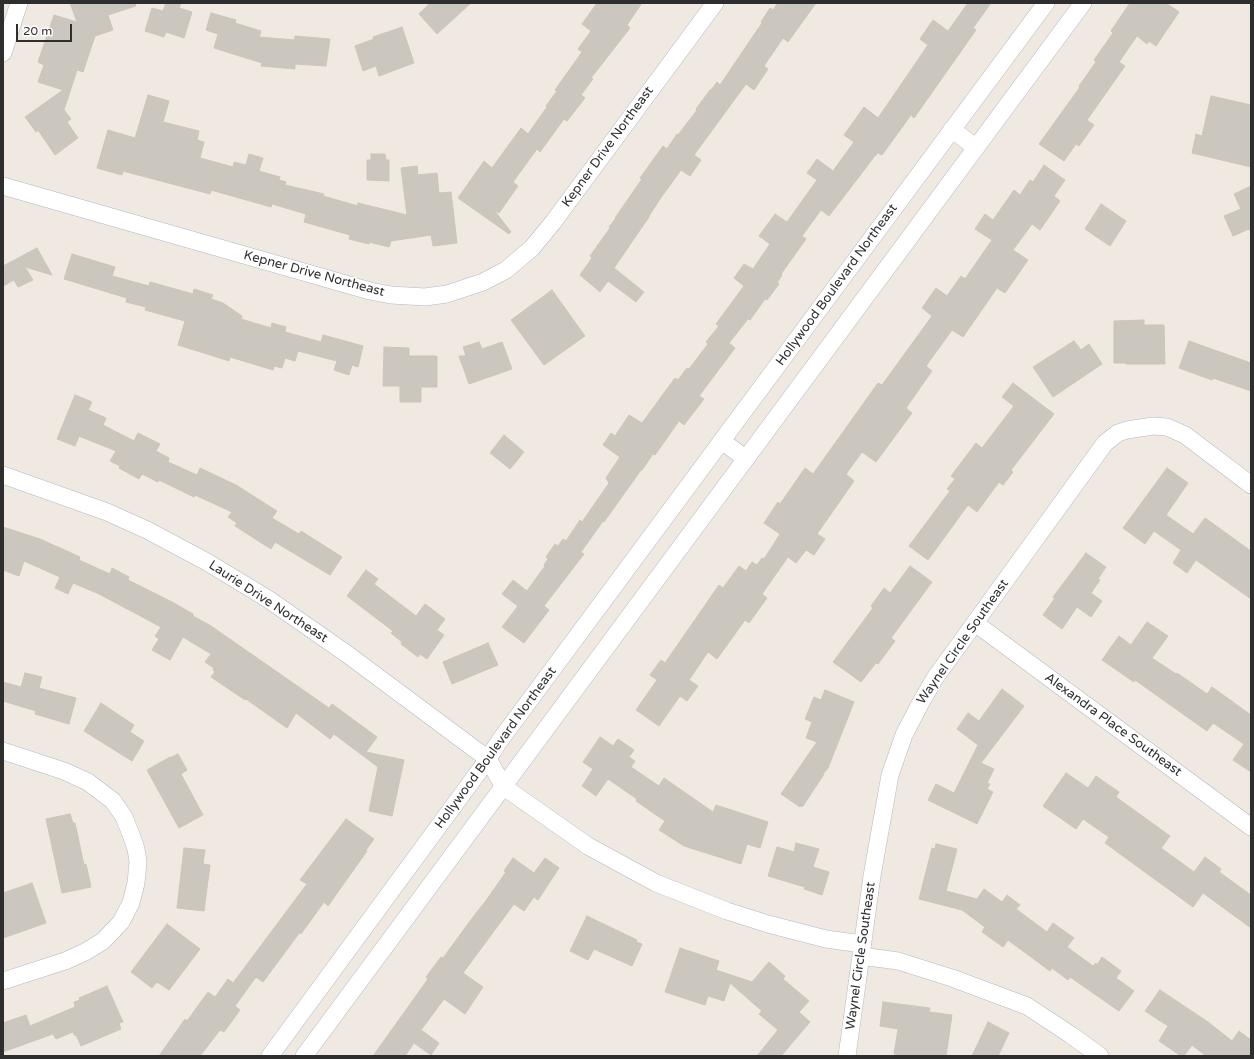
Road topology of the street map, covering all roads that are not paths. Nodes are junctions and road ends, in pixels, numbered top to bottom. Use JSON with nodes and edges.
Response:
{"nodes":[{"id":1,"x":19,"y":3,"type":"edge"},
{"id":2,"x":715,"y":3,"type":"edge"},
{"id":3,"x":1046,"y":3,"type":"edge"},
{"id":4,"x":1083,"y":3,"type":"edge"},
{"id":5,"x":3,"y":53,"type":"edge"},
{"id":6,"x":952,"y":129,"type":"junction"},
{"id":7,"x":976,"y":148,"type":"junction"},
{"id":8,"x":3,"y":186,"type":"edge"},
{"id":9,"x":722,"y":441,"type":"junction"},
{"id":10,"x":746,"y":459,"type":"junction"},
{"id":11,"x":3,"y":475,"type":"edge"},
{"id":12,"x":1251,"y":485,"type":"edge"},
{"id":13,"x":975,"y":623,"type":"junction"},
{"id":14,"x":3,"y":751,"type":"edge"},
{"id":15,"x":488,"y":758,"type":"junction"},
{"id":16,"x":504,"y":787,"type":"junction"},
{"id":17,"x":1251,"y":827,"type":"edge"},
{"id":18,"x":862,"y":950,"type":"junction"},
{"id":19,"x":3,"y":982,"type":"edge"},
{"id":20,"x":270,"y":1056,"type":"edge"},
{"id":21,"x":304,"y":1056,"type":"edge"},
{"id":22,"x":847,"y":1056,"type":"edge"},
{"id":23,"x":1100,"y":1056,"type":"edge"}],
"edges":[{"from":1,"to":5,"type":"street"},
{"from":2,"to":8,"type":"street","name":"Kepner Drive Northeast"},
{"from":3,"to":6,"type":"street","name":"Hollywood Boulevard Northeast"},
{"from":4,"to":7,"type":"street"},
{"from":6,"to":7,"type":"street"},
{"from":6,"to":9,"type":"street","name":"Hollywood Boulevard Northeast"},
{"from":7,"to":10,"type":"street"},
{"from":9,"to":10,"type":"street"},
{"from":9,"to":15,"type":"street","name":"Hollywood Boulevard Northeast"},
{"from":10,"to":16,"type":"street"},
{"from":11,"to":15,"type":"street","name":"Laurie Drive Northeast"},
{"from":12,"to":13,"type":"street","name":"Waynel Circle Southeast"},
{"from":13,"to":17,"type":"street","name":"Alexandra Place Southeast"},
{"from":13,"to":18,"type":"street","name":"Waynel Circle Southeast"},
{"from":14,"to":19,"type":"street"},
{"from":15,"to":16,"type":"street"},
{"from":15,"to":20,"type":"street","name":"Hollywood Boulevard Northeast"},
{"from":16,"to":18,"type":"street"},
{"from":16,"to":21,"type":"street"},
{"from":18,"to":22,"type":"street","name":"Waynel Circle Southeast"},
{"from":18,"to":23,"type":"street"}]}
